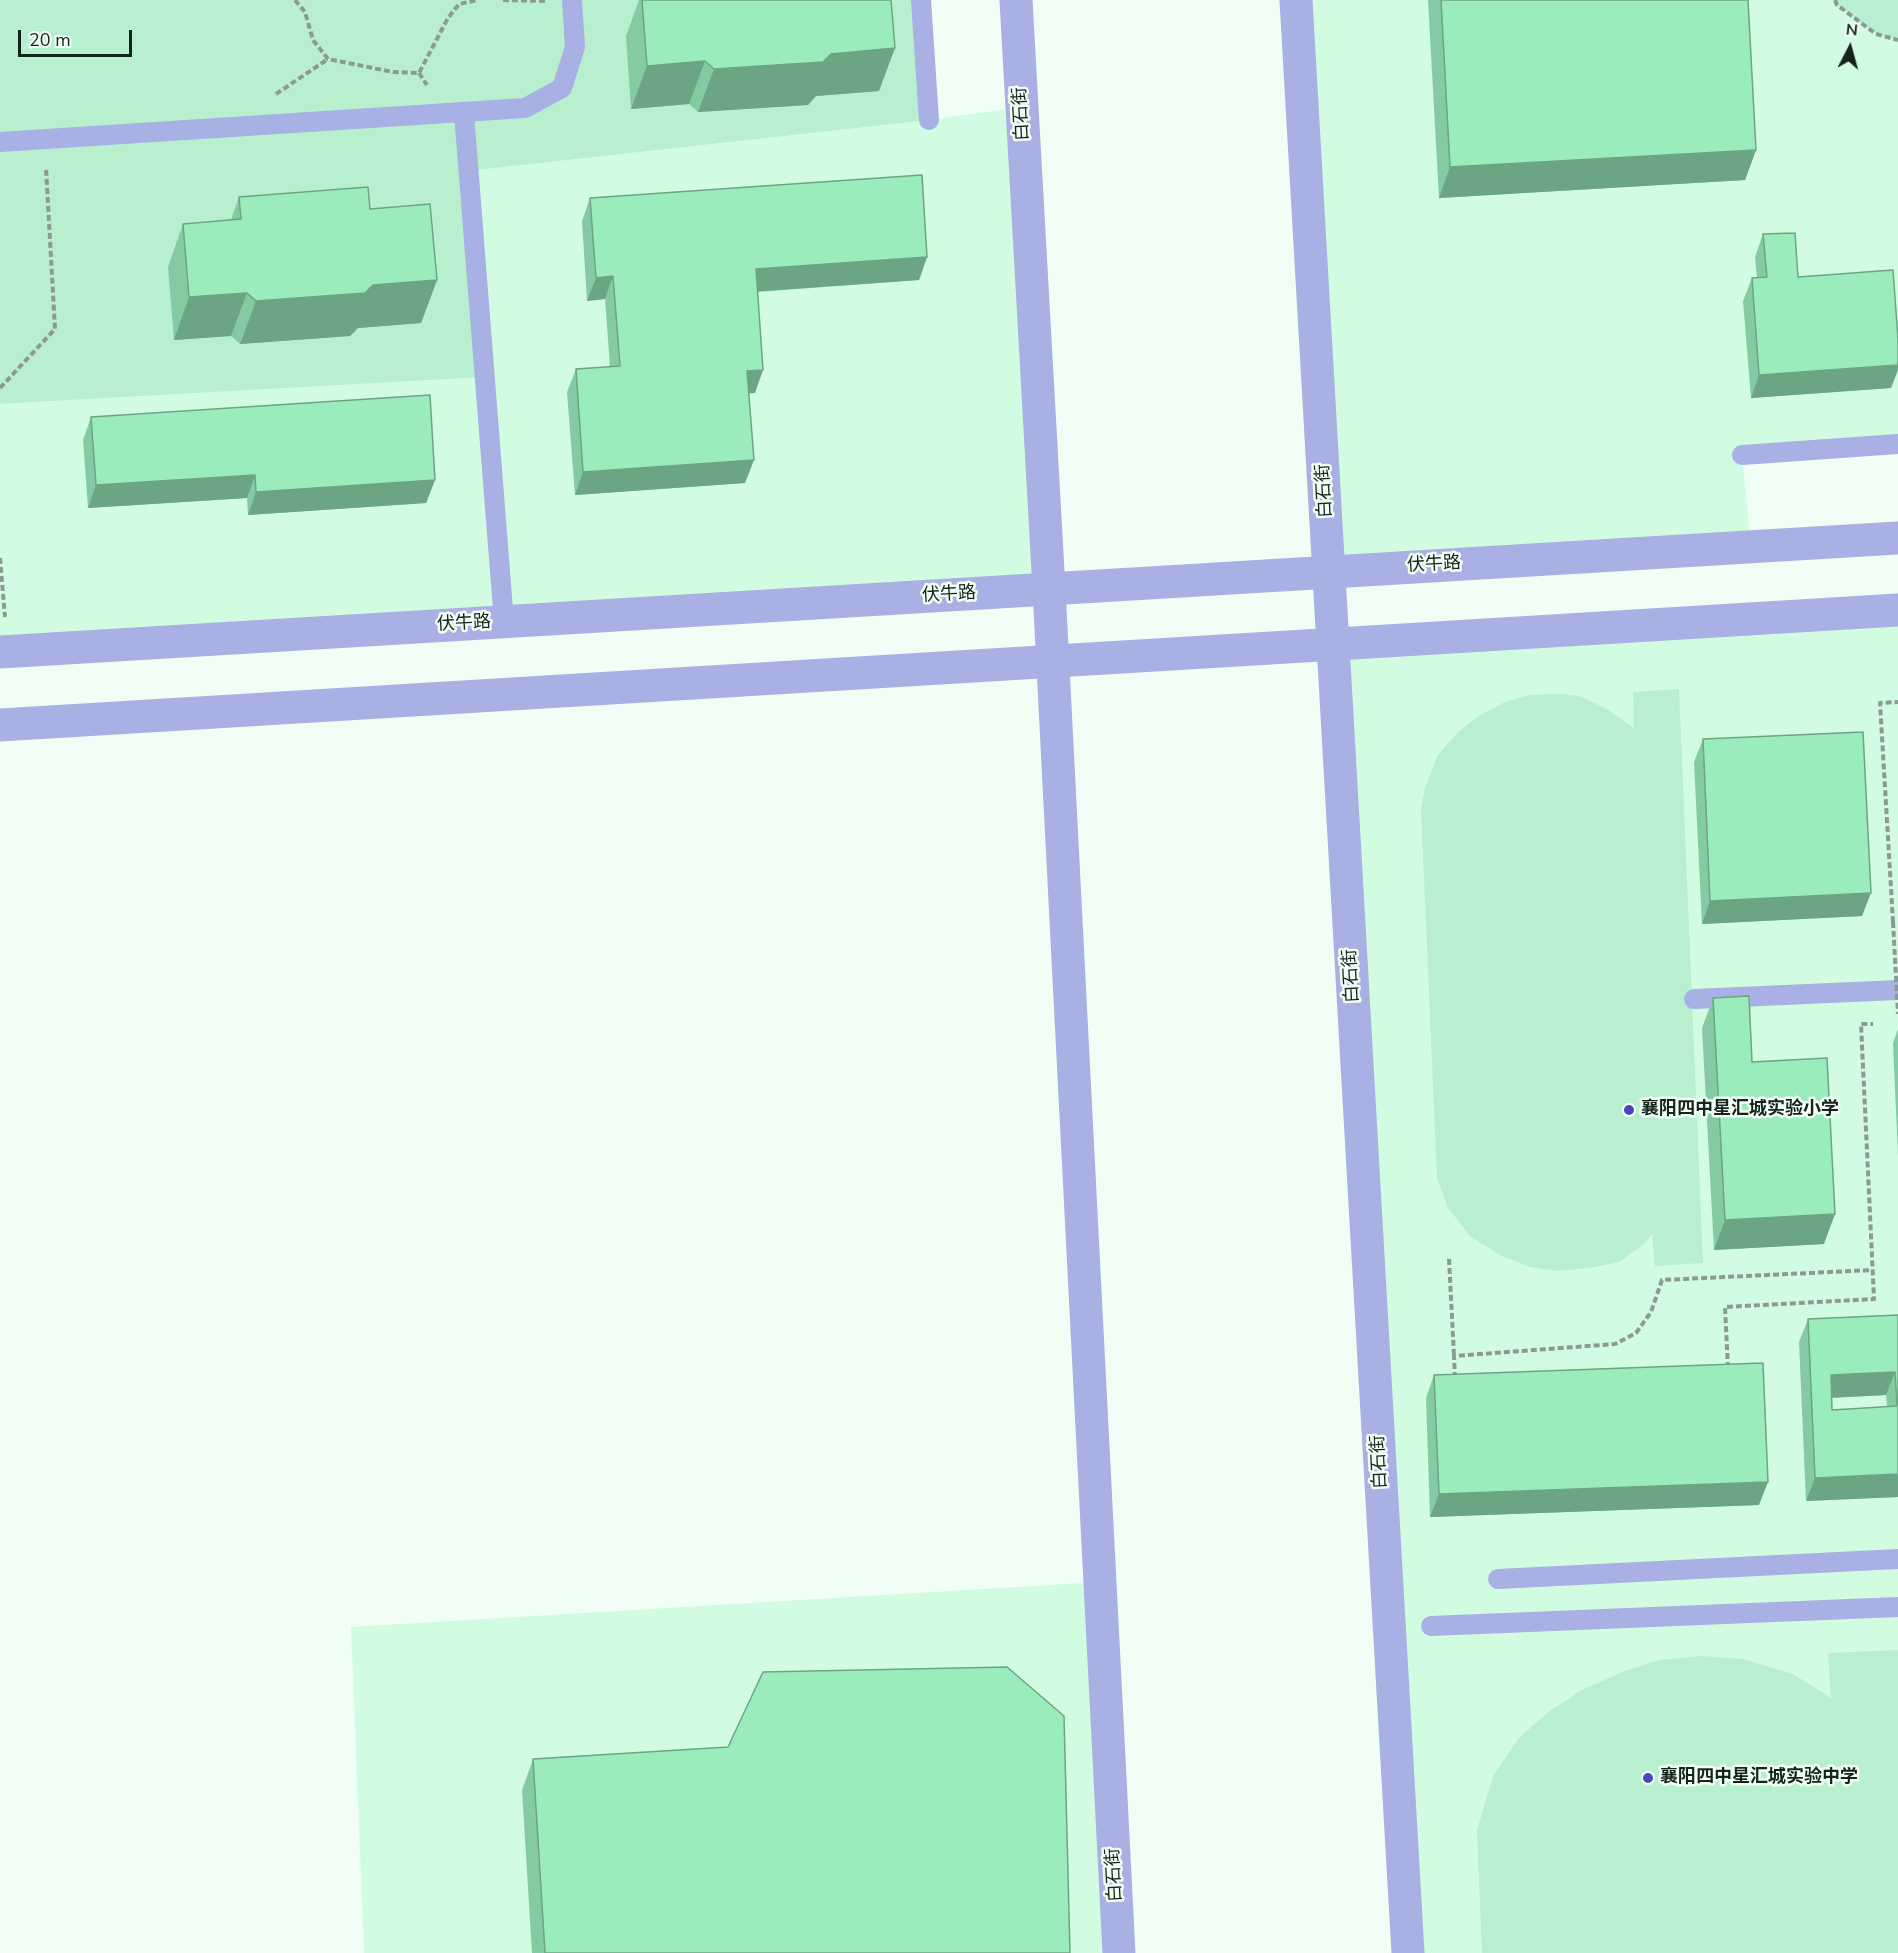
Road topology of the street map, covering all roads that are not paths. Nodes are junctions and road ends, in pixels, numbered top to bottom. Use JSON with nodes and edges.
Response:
{"nodes":[{"id":1,"x":921,"y":0,"type":"edge"},
{"id":2,"x":1016,"y":0,"type":"edge"},
{"id":3,"x":1296,"y":0,"type":"edge"},
{"id":4,"x":572,"y":1,"type":"edge"},
{"id":5,"x":464,"y":113,"type":"junction"},
{"id":6,"x":929,"y":120,"type":"dead end"},
{"id":7,"x":0,"y":142,"type":"edge"},
{"id":8,"x":1898,"y":444,"type":"edge"},
{"id":9,"x":1742,"y":455,"type":"dead end"},
{"id":10,"x":1898,"y":538,"type":"edge"},
{"id":11,"x":1329,"y":572,"type":"junction"},
{"id":12,"x":1049,"y":589,"type":"junction"},
{"id":13,"x":1898,"y":610,"type":"edge"},
{"id":14,"x":504,"y":622,"type":"junction"},
{"id":15,"x":1334,"y":645,"type":"junction"},
{"id":16,"x":4,"y":652,"type":"edge"},
{"id":17,"x":1053,"y":663,"type":"junction"},
{"id":18,"x":0,"y":725,"type":"edge"},
{"id":19,"x":1898,"y":990,"type":"edge"},
{"id":20,"x":1694,"y":999,"type":"dead end"},
{"id":21,"x":1898,"y":1559,"type":"edge"},
{"id":22,"x":1497,"y":1579,"type":"dead end"},
{"id":23,"x":1898,"y":1606,"type":"edge"},
{"id":24,"x":1431,"y":1626,"type":"dead end"},
{"id":25,"x":1119,"y":1953,"type":"edge"},
{"id":26,"x":1408,"y":1953,"type":"edge"}],
"edges":[{"from":1,"to":6,"type":"lane"},
{"from":2,"to":12,"type":"street","name":"白石街"},
{"from":3,"to":11,"type":"street","name":"白石街"},
{"from":4,"to":5,"type":"lane"},
{"from":5,"to":7,"type":"lane"},
{"from":5,"to":14,"type":"lane"},
{"from":8,"to":9,"type":"lane"},
{"from":10,"to":11,"type":"street","name":"伏牛路"},
{"from":11,"to":12,"type":"street","name":"伏牛路"},
{"from":11,"to":15,"type":"street","name":"白石街"},
{"from":12,"to":14,"type":"street","name":"伏牛路"},
{"from":12,"to":17,"type":"street","name":"白石街"},
{"from":13,"to":15,"type":"street"},
{"from":14,"to":16,"type":"street","name":"伏牛路"},
{"from":15,"to":17,"type":"street"},
{"from":15,"to":26,"type":"street","name":"白石街"},
{"from":17,"to":18,"type":"street"},
{"from":17,"to":25,"type":"street","name":"白石街"},
{"from":19,"to":20,"type":"lane"},
{"from":21,"to":22,"type":"lane"},
{"from":23,"to":24,"type":"lane"}]}
